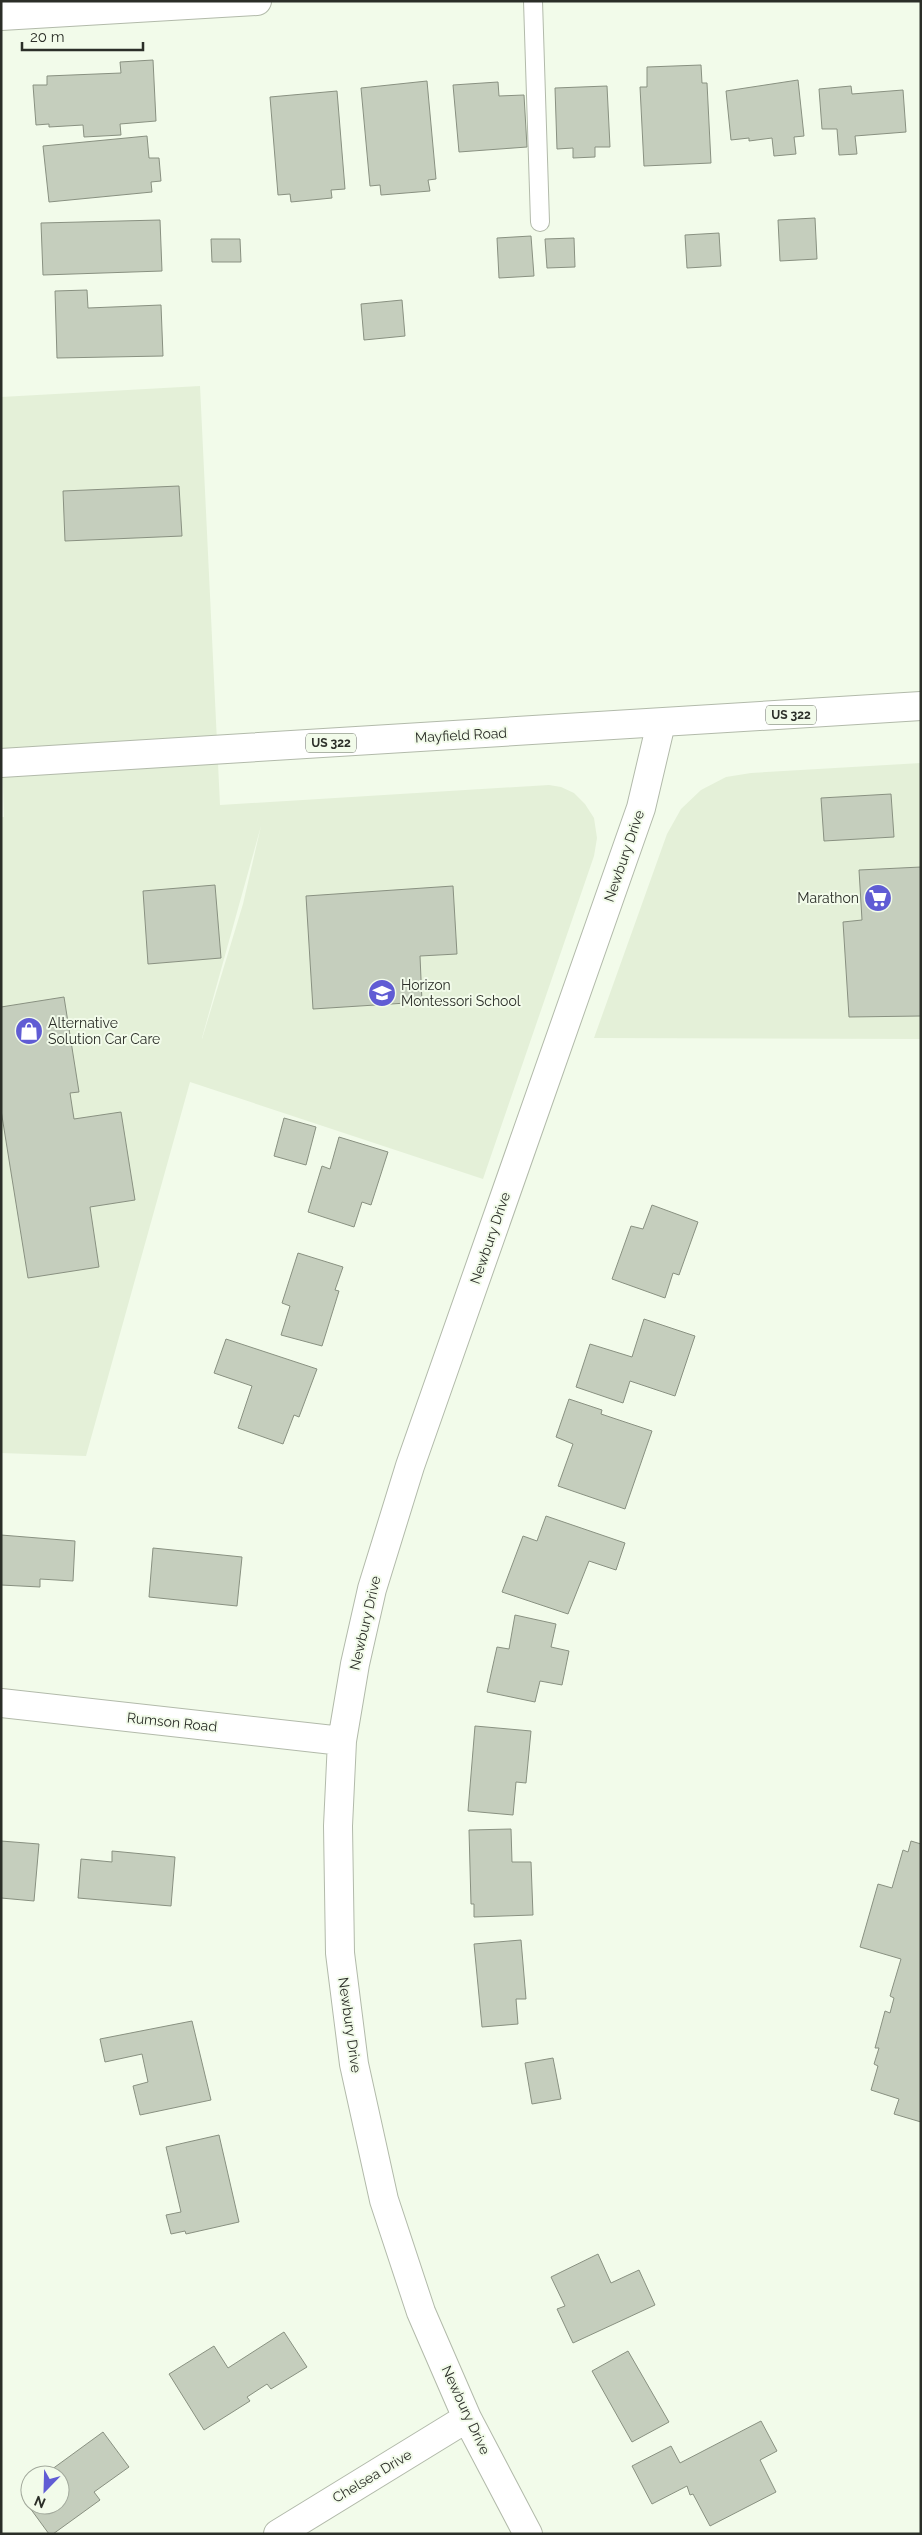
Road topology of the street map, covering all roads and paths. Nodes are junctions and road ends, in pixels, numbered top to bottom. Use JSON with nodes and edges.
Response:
{"nodes":[{"id":1,"x":257,"y":1,"type":"edge"},
{"id":2,"x":533,"y":1,"type":"edge"},
{"id":3,"x":1,"y":16,"type":"edge"},
{"id":4,"x":540,"y":222,"type":"dead end"},
{"id":5,"x":921,"y":706,"type":"edge"},
{"id":6,"x":661,"y":723,"type":"junction"},
{"id":7,"x":1,"y":763,"type":"edge"},
{"id":8,"x":1,"y":1703,"type":"edge"},
{"id":9,"x":342,"y":1741,"type":"junction"},
{"id":10,"x":467,"y":2418,"type":"junction"},
{"id":11,"x":278,"y":2534,"type":"edge"},
{"id":12,"x":528,"y":2534,"type":"edge"}],
"edges":[{"from":1,"to":3,"type":"street"},
{"from":2,"to":4,"type":"lane"},
{"from":5,"to":6,"type":"street","name":"Mayfield Road","number":"US 322"},
{"from":6,"to":7,"type":"street","name":"Mayfield Road","number":"US 322"},
{"from":6,"to":9,"type":"street","name":"Newbury Drive"},
{"from":8,"to":9,"type":"street","name":"Rumson Road"},
{"from":9,"to":10,"type":"street","name":"Newbury Drive"},
{"from":10,"to":11,"type":"street","name":"Chelsea Drive"},
{"from":10,"to":12,"type":"street","name":"Newbury Drive"}]}
